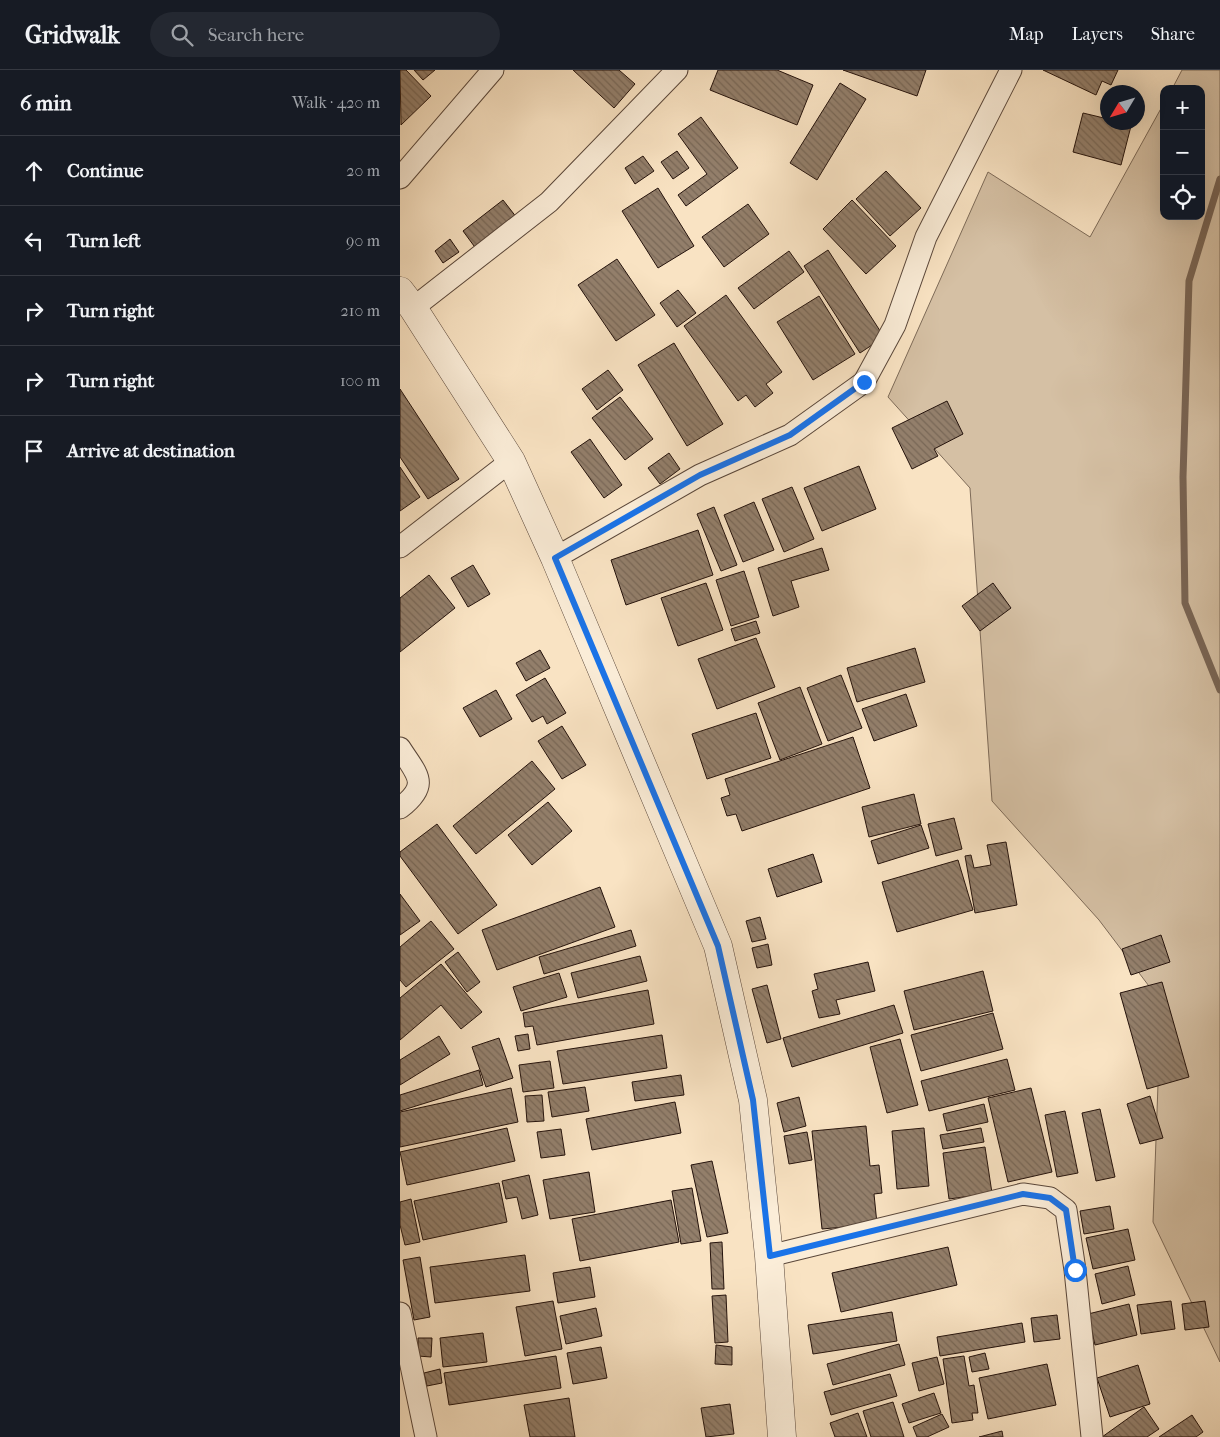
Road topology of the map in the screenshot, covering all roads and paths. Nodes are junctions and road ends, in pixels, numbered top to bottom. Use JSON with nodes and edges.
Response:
{"nodes":[{"id":1,"x":493,"y":70,"type":"edge"},
{"id":2,"x":677,"y":70,"type":"edge"},
{"id":3,"x":1011,"y":70,"type":"edge"},
{"id":4,"x":400,"y":178,"type":"edge"},
{"id":5,"x":407,"y":300,"type":"edge"},
{"id":6,"x":511,"y":461,"type":"junction"},
{"id":7,"x":400,"y":547,"type":"edge"},
{"id":8,"x":555,"y":558,"type":"junction"},
{"id":9,"x":400,"y":748,"type":"edge"},
{"id":10,"x":400,"y":808,"type":"edge"},
{"id":11,"x":770,"y":1256,"type":"junction"},
{"id":12,"x":400,"y":1313,"type":"edge"},
{"id":13,"x":426,"y":1437,"type":"edge"},
{"id":14,"x":782,"y":1437,"type":"edge"},
{"id":15,"x":1092,"y":1437,"type":"edge"}],
"edges":[{"from":1,"to":4,"type":"street"},
{"from":2,"to":5,"type":"street"},
{"from":3,"to":8,"type":"street"},
{"from":5,"to":6,"type":"street"},
{"from":6,"to":7,"type":"street"},
{"from":6,"to":8,"type":"street"},
{"from":8,"to":11,"type":"street"},
{"from":9,"to":10,"type":"street"},
{"from":11,"to":14,"type":"street"},
{"from":11,"to":15,"type":"street"},
{"from":12,"to":13,"type":"street"}]}
